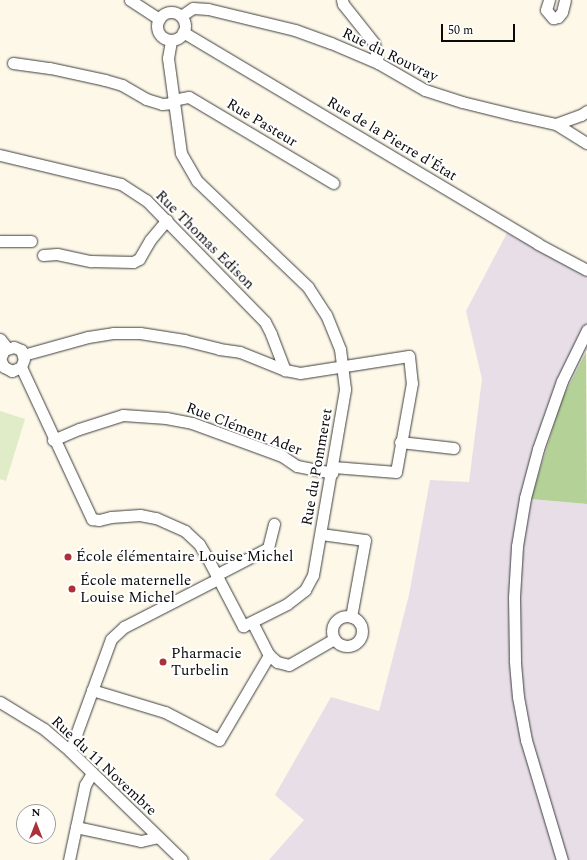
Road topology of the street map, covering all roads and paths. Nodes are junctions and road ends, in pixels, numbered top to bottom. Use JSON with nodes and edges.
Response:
{"nodes":[{"id":1,"x":130,"y":0,"type":"edge"},
{"id":2,"x":342,"y":0,"type":"edge"},
{"id":3,"x":549,"y":0,"type":"edge"},
{"id":4,"x":565,"y":0,"type":"edge"},
{"id":5,"x":181,"y":16,"type":"junction"},
{"id":6,"x":159,"y":19,"type":"junction"},
{"id":7,"x":183,"y":32,"type":"junction"},
{"id":8,"x":171,"y":40,"type":"junction"},
{"id":9,"x":13,"y":63,"type":"dead end"},
{"id":10,"x":378,"y":63,"type":"junction"},
{"id":11,"x":173,"y":102,"type":"junction"},
{"id":12,"x":587,"y":111,"type":"edge"},
{"id":13,"x":556,"y":124,"type":"junction"},
{"id":14,"x":587,"y":142,"type":"edge"},
{"id":15,"x":0,"y":155,"type":"edge"},
{"id":16,"x":333,"y":183,"type":"dead end"},
{"id":17,"x":167,"y":220,"type":"junction"},
{"id":18,"x":0,"y":241,"type":"edge"},
{"id":19,"x":31,"y":241,"type":"dead end"},
{"id":20,"x":43,"y":255,"type":"dead end"},
{"id":21,"x":587,"y":270,"type":"edge"},
{"id":22,"x":587,"y":330,"type":"edge"},
{"id":23,"x":0,"y":339,"type":"edge"},
{"id":24,"x":7,"y":348,"type":"junction"},
{"id":25,"x":23,"y":355,"type":"junction"},
{"id":26,"x":0,"y":359,"type":"edge"},
{"id":27,"x":343,"y":366,"type":"junction"},
{"id":28,"x":21,"y":367,"type":"junction"},
{"id":29,"x":284,"y":370,"type":"junction"},
{"id":30,"x":53,"y":440,"type":"junction"},
{"id":31,"x":400,"y":442,"type":"junction"},
{"id":32,"x":454,"y":448,"type":"dead end"},
{"id":33,"x":333,"y":470,"type":"junction"},
{"id":34,"x":274,"y":524,"type":"dead end"},
{"id":35,"x":321,"y":534,"type":"junction"},
{"id":36,"x":217,"y":577,"type":"junction"},
{"id":37,"x":351,"y":616,"type":"junction"},
{"id":38,"x":252,"y":622,"type":"junction"},
{"id":39,"x":334,"y":639,"type":"junction"},
{"id":40,"x":269,"y":655,"type":"junction"},
{"id":41,"x":92,"y":690,"type":"junction"},
{"id":42,"x":0,"y":702,"type":"edge"},
{"id":43,"x":70,"y":751,"type":"junction"},
{"id":44,"x":92,"y":773,"type":"junction"},
{"id":45,"x":76,"y":827,"type":"junction"},
{"id":46,"x":158,"y":837,"type":"junction"},
{"id":47,"x":69,"y":860,"type":"edge"},
{"id":48,"x":182,"y":860,"type":"edge"},
{"id":49,"x":562,"y":860,"type":"edge"}],
"edges":[{"from":1,"to":6,"type":"street"},
{"from":2,"to":10,"type":"street"},
{"from":3,"to":4,"type":"street"},
{"from":5,"to":6,"type":"street"},
{"from":5,"to":7,"type":"street"},
{"from":5,"to":10,"type":"street","name":"Rue du Rouvray"},
{"from":6,"to":8,"type":"street"},
{"from":7,"to":8,"type":"street"},
{"from":7,"to":21,"type":"street","name":"Rue de la Pierre d'État"},
{"from":8,"to":11,"type":"street","name":"Rue du Pommeret"},
{"from":9,"to":11,"type":"street","name":"Rue Pasteur"},
{"from":10,"to":13,"type":"street","name":"Rue du Rouvray"},
{"from":11,"to":16,"type":"street","name":"Rue Pasteur"},
{"from":11,"to":27,"type":"street","name":"Rue du Pommeret"},
{"from":12,"to":13,"type":"street"},
{"from":13,"to":14,"type":"street","name":"Rue du Rouvray"},
{"from":15,"to":17,"type":"street","name":"Rue Thomas Edison"},
{"from":17,"to":20,"type":"street"},
{"from":17,"to":29,"type":"street","name":"Rue Thomas Edison"},
{"from":18,"to":19,"type":"street"},
{"from":22,"to":49,"type":"street"},
{"from":23,"to":24,"type":"street"},
{"from":24,"to":25,"type":"street"},
{"from":24,"to":26,"type":"street"},
{"from":25,"to":28,"type":"street"},
{"from":25,"to":29,"type":"street"},
{"from":26,"to":28,"type":"street"},
{"from":27,"to":29,"type":"street"},
{"from":27,"to":31,"type":"street"},
{"from":27,"to":33,"type":"street","name":"Rue du Pommeret"},
{"from":28,"to":30,"type":"street"},
{"from":30,"to":33,"type":"street","name":"Rue Clément Ader"},
{"from":30,"to":36,"type":"street"},
{"from":31,"to":32,"type":"street"},
{"from":31,"to":33,"type":"street","name":"Rue Clément Ader"},
{"from":33,"to":35,"type":"street","name":"Rue du Pommeret"},
{"from":34,"to":36,"type":"street"},
{"from":35,"to":37,"type":"street"},
{"from":35,"to":38,"type":"street","name":"Rue du Pommeret"},
{"from":36,"to":38,"type":"street"},
{"from":36,"to":41,"type":"street"},
{"from":37,"to":39,"type":"street"},
{"from":37,"to":39,"type":"street"},
{"from":38,"to":40,"type":"street"},
{"from":39,"to":40,"type":"street"},
{"from":40,"to":41,"type":"street"},
{"from":41,"to":43,"type":"street"},
{"from":42,"to":43,"type":"street","name":"Rue du 11 Novembre"},
{"from":43,"to":44,"type":"street","name":"Rue du 11 Novembre"},
{"from":44,"to":45,"type":"street"},
{"from":44,"to":46,"type":"street","name":"Rue du 11 Novembre"},
{"from":45,"to":46,"type":"street"},
{"from":45,"to":47,"type":"street"},
{"from":46,"to":48,"type":"street","name":"Rue du 11 Novembre"}]}
